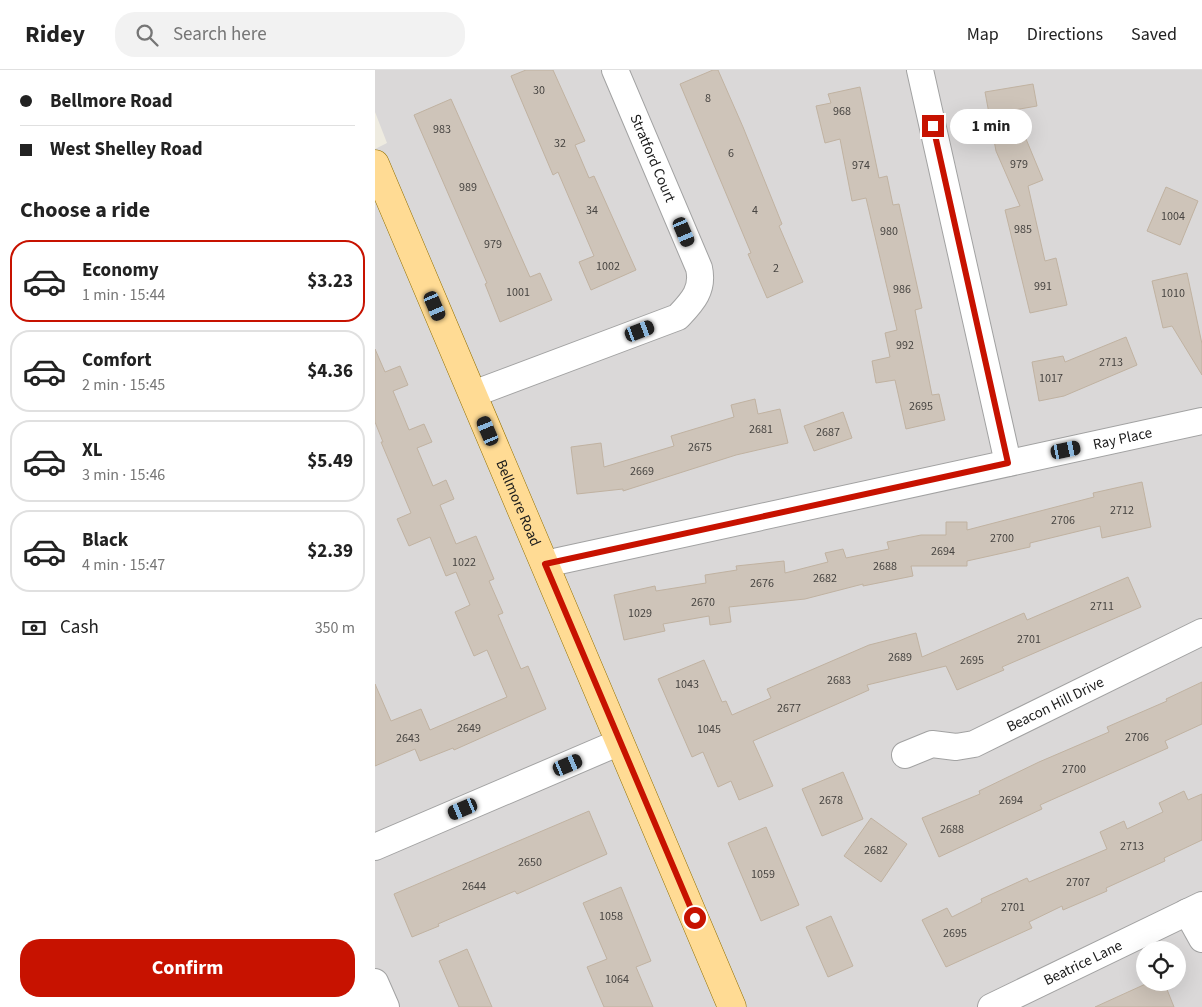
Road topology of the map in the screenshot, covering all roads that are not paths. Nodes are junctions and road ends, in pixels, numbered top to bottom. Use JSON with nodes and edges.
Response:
{"nodes":[{"id":1,"x":615,"y":70,"type":"edge"},
{"id":2,"x":920,"y":70,"type":"edge"},
{"id":3,"x":375,"y":164,"type":"edge"},
{"id":4,"x":473,"y":394,"type":"junction"},
{"id":5,"x":1202,"y":421,"type":"edge"},
{"id":6,"x":1008,"y":463,"type":"junction"},
{"id":7,"x":545,"y":564,"type":"junction"},
{"id":8,"x":1202,"y":632,"type":"edge"},
{"id":9,"x":620,"y":742,"type":"junction"},
{"id":10,"x":905,"y":755,"type":"dead end"},
{"id":11,"x":375,"y":847,"type":"edge"},
{"id":12,"x":1195,"y":908,"type":"edge"},
{"id":13,"x":1202,"y":939,"type":"edge"},
{"id":14,"x":375,"y":982,"type":"edge"},
{"id":15,"x":386,"y":1007,"type":"edge"},
{"id":16,"x":732,"y":1007,"type":"edge"},
{"id":17,"x":991,"y":1007,"type":"edge"}],
"edges":[{"from":1,"to":4,"type":"street","name":"Stratford Court"},
{"from":2,"to":6,"type":"street"},
{"from":3,"to":4,"type":"main road","name":"Bellmore Road"},
{"from":4,"to":7,"type":"main road","name":"Bellmore Road"},
{"from":5,"to":6,"type":"street","name":"Ray Place"},
{"from":6,"to":7,"type":"street","name":"Ray Place"},
{"from":7,"to":9,"type":"main road","name":"Bellmore Road"},
{"from":8,"to":10,"type":"street","name":"Beacon Hill Drive"},
{"from":9,"to":11,"type":"street"},
{"from":9,"to":16,"type":"main road","name":"Bellmore Road"},
{"from":12,"to":13,"type":"street"},
{"from":12,"to":17,"type":"street","name":"Beatrice Lane"},
{"from":14,"to":15,"type":"street"}]}
